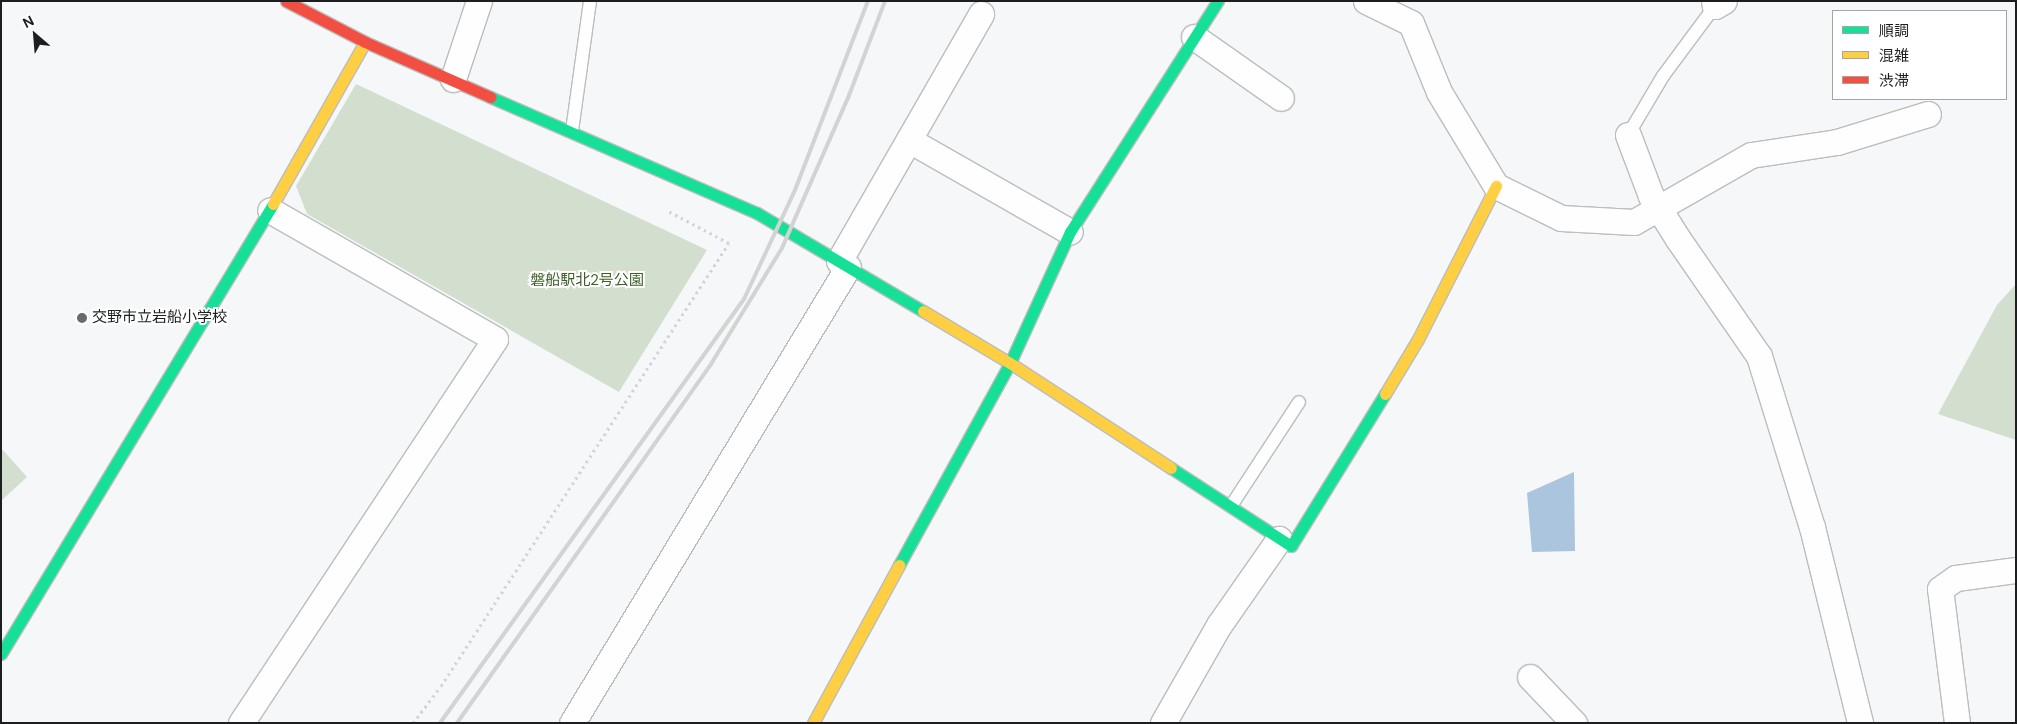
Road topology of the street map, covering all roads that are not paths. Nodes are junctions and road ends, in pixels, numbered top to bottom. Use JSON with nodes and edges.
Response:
{"nodes":[{"id":1,"x":286,"y":1,"type":"edge"},
{"id":2,"x":479,"y":1,"type":"edge"},
{"id":3,"x":590,"y":1,"type":"edge"},
{"id":4,"x":1218,"y":1,"type":"edge"},
{"id":5,"x":1366,"y":1,"type":"edge"},
{"id":6,"x":1717,"y":3,"type":"edge"},
{"id":7,"x":981,"y":14,"type":"dead end"},
{"id":8,"x":1194,"y":37,"type":"junction"},
{"id":9,"x":365,"y":42,"type":"junction"},
{"id":10,"x":453,"y":79,"type":"junction"},
{"id":11,"x":1281,"y":98,"type":"dead end"},
{"id":12,"x":1928,"y":114,"type":"dead end"},
{"id":13,"x":572,"y":131,"type":"junction"},
{"id":14,"x":1628,"y":134,"type":"joint"},
{"id":15,"x":909,"y":140,"type":"junction"},
{"id":16,"x":1496,"y":186,"type":"junction"},
{"id":17,"x":1657,"y":207,"type":"junction"},
{"id":18,"x":270,"y":210,"type":"junction"},
{"id":19,"x":1070,"y":232,"type":"junction"},
{"id":20,"x":843,"y":264,"type":"junction"},
{"id":21,"x":1010,"y":363,"type":"junction"},
{"id":22,"x":1299,"y":402,"type":"dead end"},
{"id":23,"x":1231,"y":506,"type":"junction"},
{"id":24,"x":1278,"y":539,"type":"junction"},
{"id":25,"x":2016,"y":570,"type":"edge"},
{"id":26,"x":1,"y":654,"type":"edge"},
{"id":27,"x":1530,"y":677,"type":"dead end"},
{"id":28,"x":241,"y":723,"type":"edge"},
{"id":29,"x":572,"y":723,"type":"edge"},
{"id":30,"x":813,"y":723,"type":"edge"},
{"id":31,"x":1163,"y":723,"type":"edge"},
{"id":32,"x":1574,"y":723,"type":"edge"},
{"id":33,"x":1860,"y":723,"type":"edge"},
{"id":34,"x":1957,"y":723,"type":"edge"}],
"edges":[{"from":1,"to":9,"type":"street"},
{"from":2,"to":10,"type":"street"},
{"from":3,"to":13,"type":"lane"},
{"from":4,"to":8,"type":"street"},
{"from":5,"to":16,"type":"street"},
{"from":6,"to":14,"type":"lane"},
{"from":7,"to":15,"type":"street"},
{"from":8,"to":11,"type":"street"},
{"from":8,"to":19,"type":"street"},
{"from":9,"to":10,"type":"street"},
{"from":9,"to":18,"type":"street"},
{"from":10,"to":13,"type":"street"},
{"from":12,"to":17,"type":"street"},
{"from":13,"to":20,"type":"street"},
{"from":14,"to":17,"type":"street"},
{"from":15,"to":19,"type":"street"},
{"from":15,"to":20,"type":"street"},
{"from":16,"to":17,"type":"street"},
{"from":16,"to":24,"type":"street"},
{"from":17,"to":33,"type":"street"},
{"from":18,"to":26,"type":"street"},
{"from":18,"to":28,"type":"street"},
{"from":19,"to":21,"type":"street"},
{"from":20,"to":21,"type":"street"},
{"from":20,"to":29,"type":"street"},
{"from":21,"to":23,"type":"street"},
{"from":21,"to":30,"type":"street"},
{"from":22,"to":23,"type":"lane"},
{"from":23,"to":24,"type":"street"},
{"from":24,"to":31,"type":"street"},
{"from":25,"to":34,"type":"street"},
{"from":27,"to":32,"type":"street"}]}
